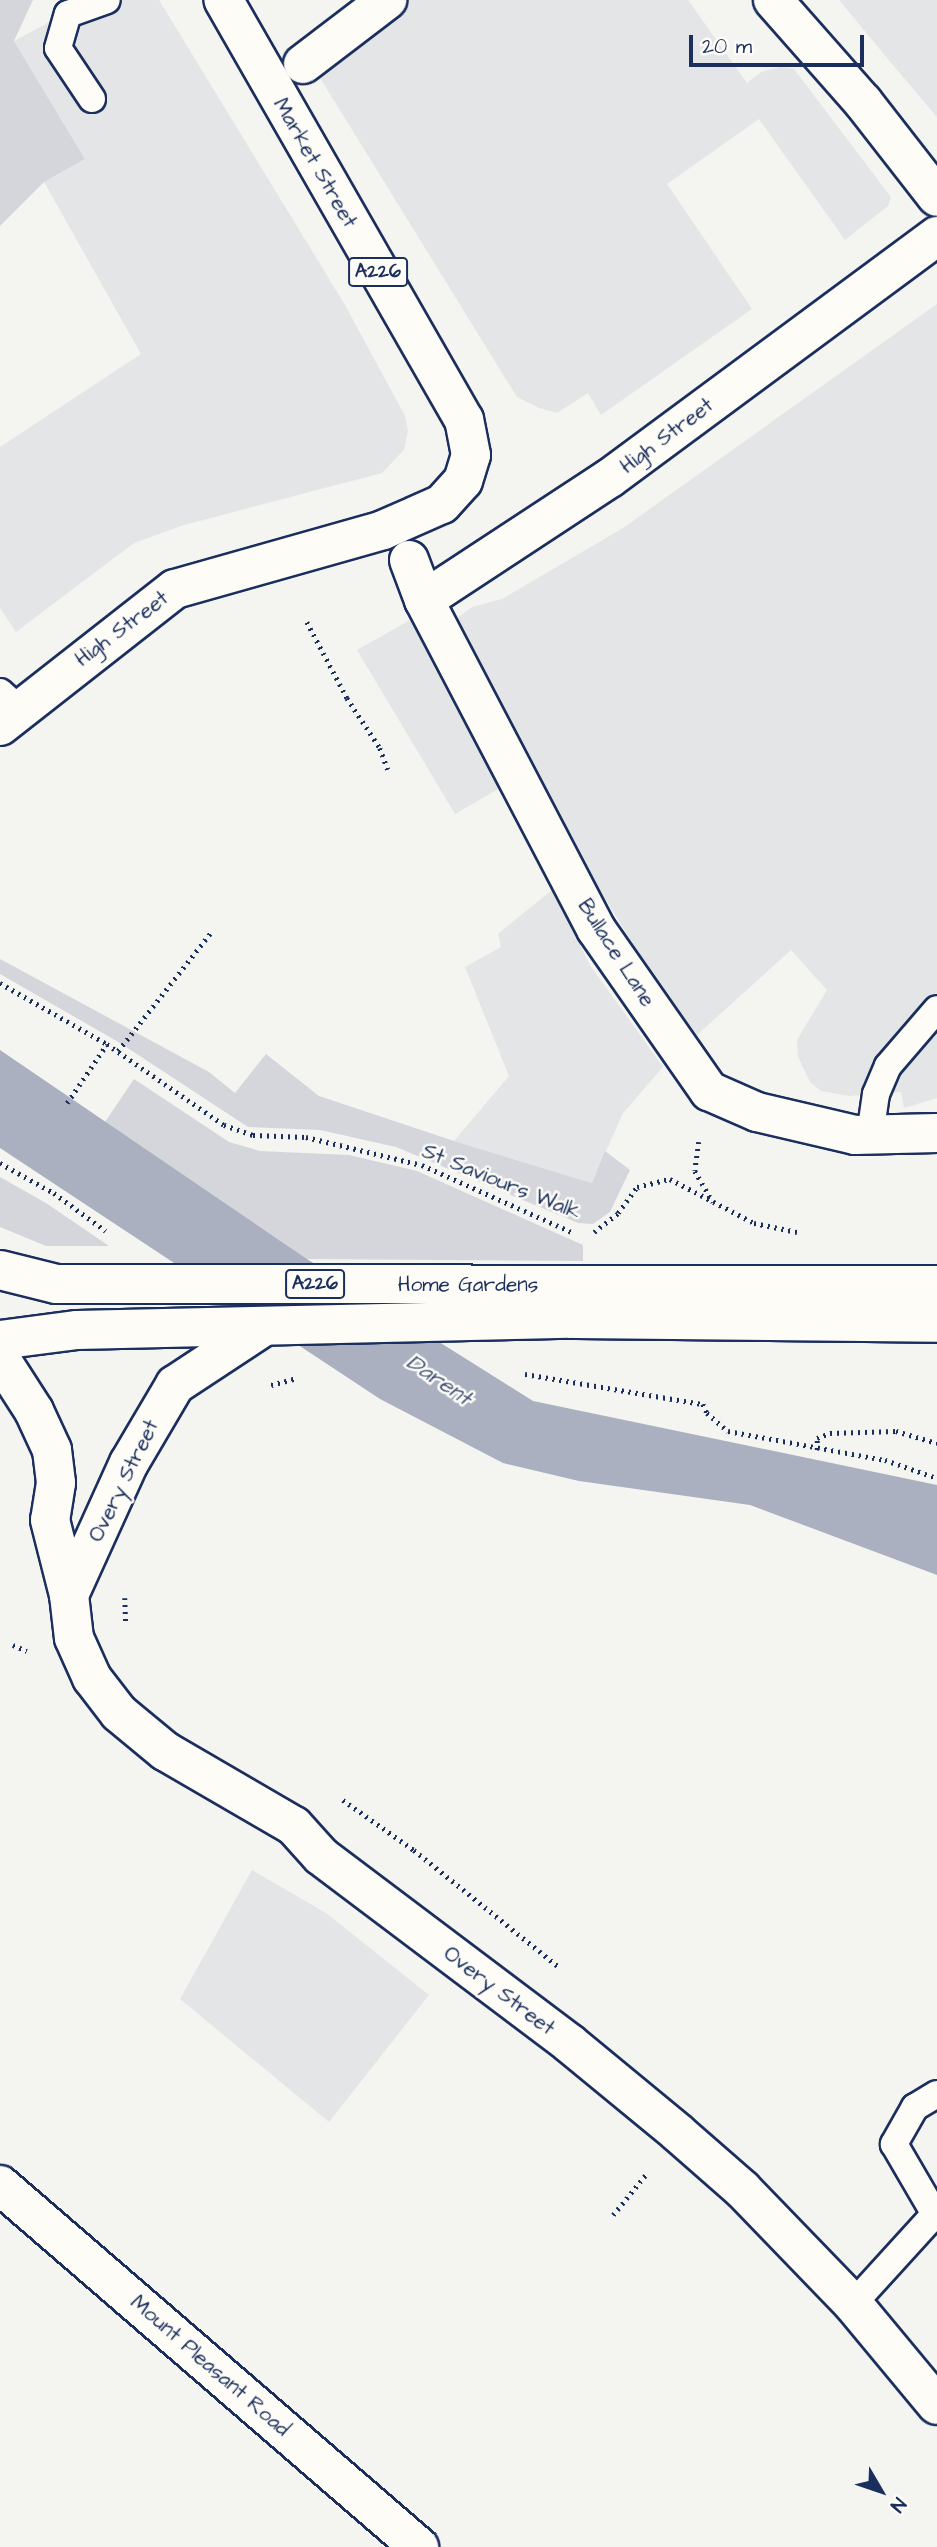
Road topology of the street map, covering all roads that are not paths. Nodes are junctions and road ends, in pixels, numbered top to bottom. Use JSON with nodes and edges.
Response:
{"nodes":[{"id":1,"x":107,"y":0,"type":"edge"},
{"id":2,"x":223,"y":0,"type":"edge"},
{"id":3,"x":387,"y":0,"type":"edge"},
{"id":4,"x":773,"y":0,"type":"edge"},
{"id":5,"x":303,"y":64,"type":"dead end"},
{"id":6,"x":92,"y":99,"type":"dead end"},
{"id":7,"x":937,"y":197,"type":"edge"},
{"id":8,"x":937,"y":236,"type":"edge"},
{"id":9,"x":398,"y":523,"type":"joint"},
{"id":10,"x":409,"y":560,"type":"dead end"},
{"id":11,"x":424,"y":600,"type":"junction"},
{"id":12,"x":6,"y":709,"type":"edge"},
{"id":13,"x":937,"y":1009,"type":"edge"},
{"id":14,"x":937,"y":1133,"type":"edge"},
{"id":15,"x":870,"y":1135,"type":"junction"},
{"id":16,"x":0,"y":1270,"type":"edge"},
{"id":17,"x":937,"y":1285,"type":"edge"},
{"id":18,"x":575,"y":1302,"type":"junction"},
{"id":19,"x":937,"y":1323,"type":"edge"},
{"id":20,"x":260,"y":1329,"type":"junction"},
{"id":21,"x":0,"y":1340,"type":"edge"},
{"id":22,"x":0,"y":1358,"type":"edge"},
{"id":23,"x":69,"y":1595,"type":"junction"},
{"id":24,"x":937,"y":2094,"type":"edge"},
{"id":25,"x":0,"y":2185,"type":"edge"},
{"id":26,"x":935,"y":2216,"type":"edge"},
{"id":27,"x":853,"y":2304,"type":"junction"},
{"id":28,"x":937,"y":2405,"type":"edge"},
{"id":29,"x":419,"y":2547,"type":"edge"}],
"edges":[{"from":1,"to":6,"type":"lane"},
{"from":2,"to":9,"type":"street","name":"Market Street","number":"A226"},
{"from":3,"to":5,"type":"street"},
{"from":4,"to":7,"type":"street"},
{"from":8,"to":11,"type":"street","name":"High Street"},
{"from":9,"to":12,"type":"street","name":"High Street","number":"A226"},
{"from":10,"to":11,"type":"street"},
{"from":11,"to":15,"type":"street","name":"Bullace Lane"},
{"from":13,"to":15,"type":"lane"},
{"from":14,"to":15,"type":"street"},
{"from":16,"to":18,"type":"street","name":"Home Gardens","number":"A226"},
{"from":17,"to":18,"type":"street","name":"Home Gardens","number":"A226"},
{"from":18,"to":19,"type":"street","name":"Home Gardens","number":"A226"},
{"from":18,"to":20,"type":"street","name":"Home Gardens","number":"A226"},
{"from":20,"to":21,"type":"street","name":"Home Gardens","number":"A226"},
{"from":20,"to":23,"type":"street","name":"Overy Street"},
{"from":22,"to":23,"type":"street","name":"Overy Street"},
{"from":23,"to":27,"type":"street","name":"Overy Street"},
{"from":24,"to":26,"type":"lane"},
{"from":25,"to":29,"type":"street","name":"Mount Pleasant Road"},
{"from":26,"to":27,"type":"lane"},
{"from":27,"to":28,"type":"street","name":"Overy Street"}]}
